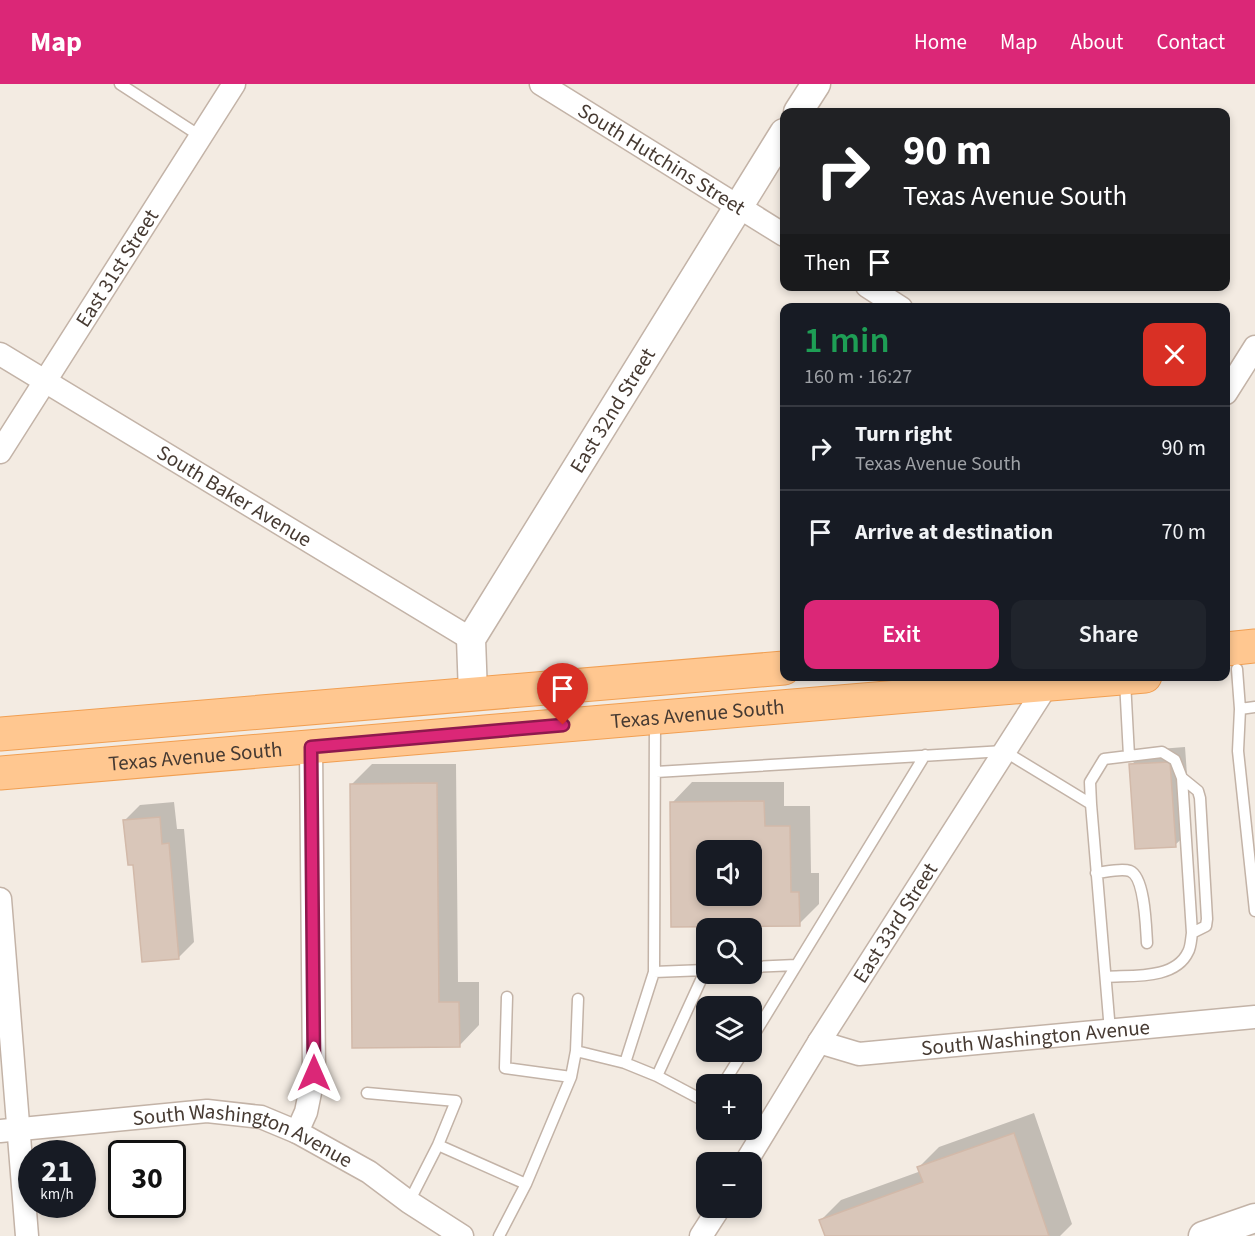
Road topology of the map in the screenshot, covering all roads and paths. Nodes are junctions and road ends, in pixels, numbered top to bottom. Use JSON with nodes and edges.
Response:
{"nodes":[{"id":1,"x":120,"y":84,"type":"edge"},
{"id":2,"x":234,"y":84,"type":"edge"},
{"id":3,"x":541,"y":84,"type":"edge"},
{"id":4,"x":816,"y":84,"type":"edge"},
{"id":5,"x":801,"y":108,"type":"edge"},
{"id":6,"x":200,"y":136,"type":"junction"},
{"id":7,"x":780,"y":139,"type":"edge"},
{"id":8,"x":738,"y":206,"type":"junction"},
{"id":9,"x":780,"y":232,"type":"edge"},
{"id":10,"x":875,"y":291,"type":"edge"},
{"id":11,"x":893,"y":303,"type":"edge"},
{"id":12,"x":1255,"y":347,"type":"edge"},
{"id":13,"x":0,"y":354,"type":"edge"},
{"id":14,"x":44,"y":382,"type":"junction"},
{"id":15,"x":1230,"y":387,"type":"edge"},
{"id":16,"x":0,"y":452,"type":"edge"},
{"id":17,"x":1255,"y":627,"type":"edge"},
{"id":18,"x":1230,"y":630,"type":"edge"},
{"id":19,"x":471,"y":639,"type":"junction"},
{"id":20,"x":1240,"y":660,"type":"edge"},
{"id":21,"x":780,"y":668,"type":"edge"},
{"id":22,"x":1049,"y":681,"type":"edge"},
{"id":23,"x":1135,"y":681,"type":"edge"},
{"id":24,"x":473,"y":694,"type":"junction"},
{"id":25,"x":1255,"y":707,"type":"edge"},
{"id":26,"x":1240,"y":709,"type":"junction"},
{"id":27,"x":655,"y":717,"type":"junction"},
{"id":28,"x":0,"y":734,"type":"edge"},
{"id":29,"x":311,"y":747,"type":"junction"},
{"id":30,"x":1004,"y":751,"type":"junction"},
{"id":31,"x":924,"y":755,"type":"junction"},
{"id":32,"x":1129,"y":756,"type":"junction"},
{"id":33,"x":147,"y":761,"type":"junction"},
{"id":34,"x":656,"y":772,"type":"junction"},
{"id":35,"x":0,"y":773,"type":"edge"},
{"id":36,"x":1182,"y":778,"type":"junction"},
{"id":37,"x":1091,"y":804,"type":"junction"},
{"id":38,"x":1096,"y":873,"type":"junction"},
{"id":39,"x":0,"y":899,"type":"edge"},
{"id":40,"x":1255,"y":911,"type":"edge"},
{"id":41,"x":1192,"y":933,"type":"junction"},
{"id":42,"x":1147,"y":944,"type":"dead end"},
{"id":43,"x":796,"y":965,"type":"junction"},
{"id":44,"x":762,"y":967,"type":"edge"},
{"id":45,"x":696,"y":970,"type":"edge"},
{"id":46,"x":654,"y":972,"type":"junction"},
{"id":47,"x":1106,"y":977,"type":"junction"},
{"id":48,"x":700,"y":984,"type":"edge"},
{"id":49,"x":507,"y":997,"type":"dead end"},
{"id":50,"x":579,"y":999,"type":"dead end"},
{"id":51,"x":1255,"y":1017,"type":"edge"},
{"id":52,"x":762,"y":1021,"type":"edge"},
{"id":53,"x":1110,"y":1031,"type":"junction"},
{"id":54,"x":819,"y":1042,"type":"junction"},
{"id":55,"x":576,"y":1051,"type":"junction"},
{"id":56,"x":625,"y":1063,"type":"junction"},
{"id":57,"x":657,"y":1076,"type":"junction"},
{"id":58,"x":571,"y":1077,"type":"junction"},
{"id":59,"x":367,"y":1093,"type":"dead end"},
{"id":60,"x":696,"y":1097,"type":"edge"},
{"id":61,"x":762,"y":1125,"type":"edge"},
{"id":62,"x":10,"y":1130,"type":"edge"},
{"id":63,"x":297,"y":1132,"type":"junction"},
{"id":64,"x":438,"y":1145,"type":"junction"},
{"id":65,"x":526,"y":1184,"type":"junction"},
{"id":66,"x":409,"y":1202,"type":"junction"},
{"id":67,"x":713,"y":1218,"type":"edge"},
{"id":68,"x":1255,"y":1218,"type":"edge"},
{"id":69,"x":27,"y":1236,"type":"edge"},
{"id":70,"x":462,"y":1236,"type":"edge"},
{"id":71,"x":499,"y":1236,"type":"edge"},
{"id":72,"x":702,"y":1236,"type":"edge"},
{"id":73,"x":1203,"y":1236,"type":"edge"}],
"edges":[{"from":1,"to":6,"type":"lane"},
{"from":2,"to":6,"type":"street","name":"East 31st Street"},
{"from":3,"to":8,"type":"street","name":"South Hutchins Street"},
{"from":4,"to":5,"type":"street"},
{"from":6,"to":14,"type":"street","name":"East 31st Street"},
{"from":7,"to":8,"type":"street","name":"East 32nd Street"},
{"from":8,"to":9,"type":"street","name":"South Hutchins Street"},
{"from":8,"to":19,"type":"street","name":"East 32nd Street"},
{"from":10,"to":11,"type":"street"},
{"from":12,"to":15,"type":"street"},
{"from":13,"to":14,"type":"street","name":"South Baker Avenue"},
{"from":14,"to":16,"type":"street","name":"East 31st Street"},
{"from":14,"to":19,"type":"street","name":"South Baker Avenue"},
{"from":17,"to":18,"type":"main road"},
{"from":19,"to":24,"type":"street"},
{"from":20,"to":26,"type":"lane"},
{"from":21,"to":24,"type":"main road","name":"Texas Avenue South"},
{"from":22,"to":27,"type":"main road","name":"Texas Avenue South"},
{"from":22,"to":30,"type":"street","name":"East 33rd Street"},
{"from":23,"to":32,"type":"lane"},
{"from":24,"to":28,"type":"main road","name":"Texas Avenue South"},
{"from":24,"to":33,"type":"main road"},
{"from":25,"to":26,"type":"lane"},
{"from":26,"to":40,"type":"lane"},
{"from":27,"to":29,"type":"main road","name":"Texas Avenue South"},
{"from":27,"to":34,"type":"lane"},
{"from":29,"to":33,"type":"main road","name":"Texas Avenue South"},
{"from":29,"to":63,"type":"street"},
{"from":30,"to":31,"type":"lane"},
{"from":30,"to":37,"type":"lane"},
{"from":30,"to":54,"type":"street","name":"East 33rd Street"},
{"from":31,"to":34,"type":"lane"},
{"from":31,"to":43,"type":"lane"},
{"from":32,"to":36,"type":"lane"},
{"from":32,"to":37,"type":"lane"},
{"from":33,"to":35,"type":"main road","name":"Texas Avenue South"},
{"from":34,"to":46,"type":"lane"},
{"from":36,"to":41,"type":"lane"},
{"from":36,"to":41,"type":"lane"},
{"from":37,"to":38,"type":"lane"},
{"from":38,"to":42,"type":"lane"},
{"from":38,"to":47,"type":"lane"},
{"from":39,"to":62,"type":"street"},
{"from":41,"to":47,"type":"lane"},
{"from":43,"to":44,"type":"lane"},
{"from":43,"to":52,"type":"lane"},
{"from":45,"to":46,"type":"lane"},
{"from":46,"to":56,"type":"lane"},
{"from":47,"to":53,"type":"lane"},
{"from":48,"to":57,"type":"lane"},
{"from":49,"to":58,"type":"lane"},
{"from":50,"to":55,"type":"lane"},
{"from":51,"to":53,"type":"street","name":"South Washington Avenue"},
{"from":53,"to":54,"type":"street","name":"South Washington Avenue"},
{"from":54,"to":61,"type":"street","name":"East 33rd Street"},
{"from":55,"to":56,"type":"lane"},
{"from":55,"to":58,"type":"lane"},
{"from":56,"to":57,"type":"lane"},
{"from":57,"to":60,"type":"lane"},
{"from":58,"to":65,"type":"lane"},
{"from":59,"to":64,"type":"lane"},
{"from":62,"to":63,"type":"street","name":"South Washington Avenue"},
{"from":62,"to":69,"type":"street"},
{"from":63,"to":66,"type":"street","name":"South Washington Avenue"},
{"from":64,"to":65,"type":"lane"},
{"from":64,"to":66,"type":"lane"},
{"from":65,"to":71,"type":"lane"},
{"from":66,"to":70,"type":"street","name":"South Washington Avenue"},
{"from":67,"to":72,"type":"street"},
{"from":68,"to":73,"type":"street"}]}
